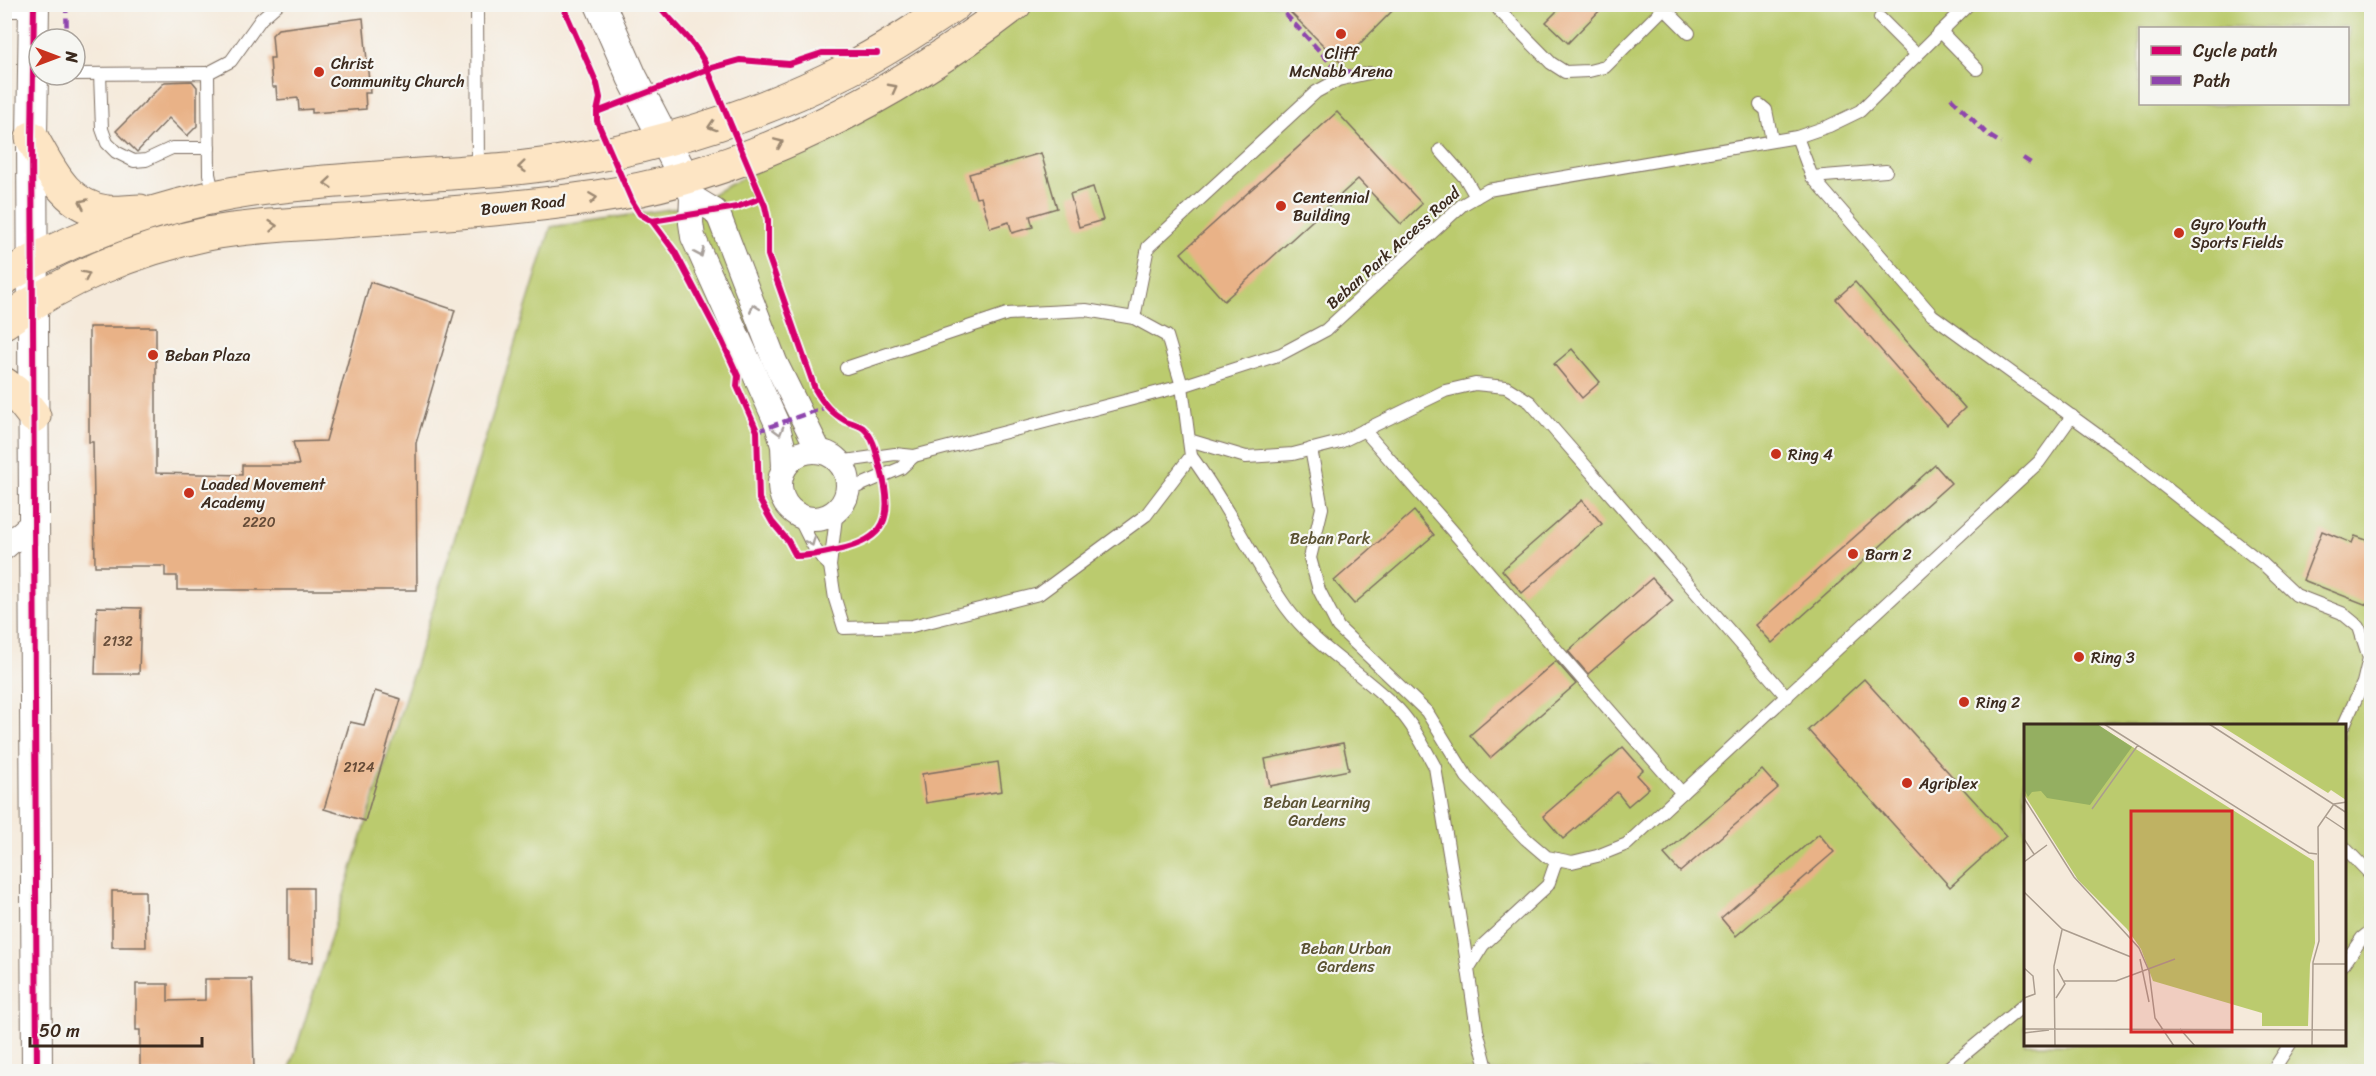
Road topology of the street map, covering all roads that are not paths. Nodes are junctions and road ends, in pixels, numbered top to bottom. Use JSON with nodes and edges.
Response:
{"nodes":[{"id":1,"x":278,"y":4,"type":"edge"},
{"id":2,"x":477,"y":4,"type":"edge"},
{"id":3,"x":600,"y":4,"type":"edge"},
{"id":4,"x":955,"y":4,"type":"edge"},
{"id":5,"x":1015,"y":4,"type":"edge"},
{"id":6,"x":1969,"y":4,"type":"edge"},
{"id":7,"x":24,"y":9,"type":"edge"},
{"id":8,"x":1499,"y":10,"type":"dead end"},
{"id":9,"x":1880,"y":18,"type":"dead end"},
{"id":10,"x":27,"y":27,"type":"edge"},
{"id":11,"x":1941,"y":32,"type":"junction"},
{"id":12,"x":1689,"y":33,"type":"dead end"},
{"id":13,"x":1917,"y":55,"type":"junction"},
{"id":14,"x":1977,"y":69,"type":"dead end"},
{"id":15,"x":208,"y":73,"type":"junction"},
{"id":16,"x":1370,"y":73,"type":"dead end"},
{"id":17,"x":87,"y":74,"type":"edge"},
{"id":18,"x":100,"y":74,"type":"junction"},
{"id":19,"x":35,"y":87,"type":"edge"},
{"id":20,"x":1760,"y":105,"type":"dead end"},
{"id":21,"x":1797,"y":136,"type":"junction"},
{"id":22,"x":32,"y":138,"type":"junction"},
{"id":23,"x":666,"y":140,"type":"junction"},
{"id":24,"x":1772,"y":140,"type":"junction"},
{"id":25,"x":209,"y":148,"type":"junction"},
{"id":26,"x":1440,"y":150,"type":"dead end"},
{"id":27,"x":478,"y":171,"type":"junction"},
{"id":28,"x":1886,"y":171,"type":"dead end"},
{"id":29,"x":1812,"y":177,"type":"junction"},
{"id":30,"x":688,"y":187,"type":"junction"},
{"id":31,"x":214,"y":197,"type":"junction"},
{"id":32,"x":1476,"y":197,"type":"junction"},
{"id":33,"x":160,"y":211,"type":"junction"},
{"id":34,"x":33,"y":260,"type":"junction"},
{"id":35,"x":4,"y":278,"type":"edge"},
{"id":36,"x":33,"y":301,"type":"junction"},
{"id":37,"x":1134,"y":318,"type":"junction"},
{"id":38,"x":4,"y":322,"type":"edge"},
{"id":39,"x":846,"y":368,"type":"dead end"},
{"id":40,"x":4,"y":384,"type":"edge"},
{"id":41,"x":1182,"y":386,"type":"junction"},
{"id":42,"x":34,"y":416,"type":"junction"},
{"id":43,"x":2072,"y":416,"type":"junction"},
{"id":44,"x":1364,"y":430,"type":"junction"},
{"id":45,"x":1189,"y":440,"type":"junction"},
{"id":46,"x":1311,"y":449,"type":"junction"},
{"id":47,"x":829,"y":456,"type":"junction"},
{"id":48,"x":914,"y":456,"type":"junction"},
{"id":49,"x":1191,"y":456,"type":"junction"},
{"id":50,"x":784,"y":468,"type":"junction"},
{"id":51,"x":842,"y":500,"type":"junction"},
{"id":52,"x":796,"y":514,"type":"junction"},
{"id":53,"x":35,"y":521,"type":"junction"},
{"id":54,"x":4,"y":548,"type":"edge"},
{"id":55,"x":830,"y":566,"type":"junction"},
{"id":56,"x":1786,"y":697,"type":"junction"},
{"id":57,"x":2344,"y":724,"type":"edge"},
{"id":58,"x":1682,"y":793,"type":"junction"},
{"id":59,"x":2346,"y":849,"type":"edge"},
{"id":60,"x":1557,"y":859,"type":"junction"},
{"id":61,"x":2372,"y":876,"type":"edge"},
{"id":62,"x":2372,"y":930,"type":"edge"},
{"id":63,"x":2346,"y":961,"type":"edge"},
{"id":64,"x":1468,"y":969,"type":"junction"},
{"id":65,"x":2024,"y":1005,"type":"edge"},
{"id":66,"x":2289,"y":1046,"type":"edge"},
{"id":67,"x":37,"y":1071,"type":"edge"},
{"id":68,"x":1488,"y":1071,"type":"edge"},
{"id":69,"x":1943,"y":1071,"type":"edge"},
{"id":70,"x":2272,"y":1071,"type":"edge"}],
"edges":[{"from":1,"to":15,"type":"lane"},
{"from":2,"to":27,"type":"lane"},
{"from":3,"to":23,"type":"street"},
{"from":4,"to":23,"type":"main road","one_way":true},
{"from":30,"to":5,"type":"main road","name":"Bowen Road","one_way":true},
{"from":6,"to":11,"type":"lane","name":"Beban Park Access Road"},
{"from":7,"to":10,"type":"street"},
{"from":8,"to":12,"type":"lane"},
{"from":9,"to":13,"type":"lane"},
{"from":11,"to":13,"type":"lane","name":"Beban Park Access Road"},
{"from":11,"to":14,"type":"lane"},
{"from":13,"to":21,"type":"lane","name":"Beban Park Access Road"},
{"from":15,"to":18,"type":"lane"},
{"from":15,"to":25,"type":"lane"},
{"from":16,"to":37,"type":"lane"},
{"from":17,"to":18,"type":"lane"},
{"from":18,"to":25,"type":"lane"},
{"from":19,"to":22,"type":"street"},
{"from":20,"to":24,"type":"lane"},
{"from":21,"to":24,"type":"lane","name":"Beban Park Access Road"},
{"from":21,"to":29,"type":"lane"},
{"from":33,"to":22,"type":"main road","one_way":true},
{"from":22,"to":34,"type":"street"},
{"from":23,"to":27,"type":"main road","one_way":true},
{"from":23,"to":30,"type":"street"},
{"from":24,"to":32,"type":"lane","name":"Beban Park Access Road"},
{"from":25,"to":31,"type":"lane"},
{"from":26,"to":32,"type":"lane"},
{"from":27,"to":31,"type":"main road","one_way":true},
{"from":28,"to":29,"type":"lane"},
{"from":29,"to":43,"type":"lane"},
{"from":36,"to":30,"type":"main road","name":"Bowen Road","one_way":true},
{"from":47,"to":30,"type":"street","one_way":true},
{"from":30,"to":50,"type":"street","one_way":true},
{"from":31,"to":33,"type":"main road"},
{"from":32,"to":41,"type":"lane","name":"Beban Park Access Road"},
{"from":33,"to":34,"type":"main road"},
{"from":34,"to":35,"type":"main road"},
{"from":34,"to":36,"type":"street"},
{"from":36,"to":38,"type":"main road","name":"Bowen Road"},
{"from":36,"to":42,"type":"street"},
{"from":37,"to":39,"type":"lane"},
{"from":37,"to":41,"type":"lane"},
{"from":40,"to":42,"type":"main road"},
{"from":41,"to":45,"type":"lane"},
{"from":41,"to":48,"type":"lane","name":"Beban Park Access Road"},
{"from":42,"to":53,"type":"street"},
{"from":43,"to":56,"type":"lane"},
{"from":43,"to":57,"type":"lane"},
{"from":44,"to":46,"type":"lane"},
{"from":44,"to":56,"type":"lane"},
{"from":44,"to":58,"type":"lane"},
{"from":45,"to":46,"type":"lane"},
{"from":45,"to":49,"type":"lane"},
{"from":46,"to":60,"type":"lane"},
{"from":47,"to":48,"type":"lane","name":"Beban Park Access Road"},
{"from":47,"to":50,"type":"street"},
{"from":47,"to":51,"type":"street"},
{"from":48,"to":51,"type":"lane","name":"Beban Park Access Road"},
{"from":49,"to":55,"type":"lane"},
{"from":49,"to":64,"type":"lane"},
{"from":50,"to":52,"type":"street"},
{"from":51,"to":52,"type":"street"},
{"from":51,"to":55,"type":"lane"},
{"from":52,"to":55,"type":"lane","one_way":true},
{"from":53,"to":54,"type":"street"},
{"from":53,"to":67,"type":"street"},
{"from":56,"to":58,"type":"lane"},
{"from":58,"to":60,"type":"lane"},
{"from":59,"to":61,"type":"lane"},
{"from":60,"to":64,"type":"lane"},
{"from":62,"to":63,"type":"lane"},
{"from":64,"to":68,"type":"lane"},
{"from":65,"to":69,"type":"lane"},
{"from":66,"to":70,"type":"lane"}]}
